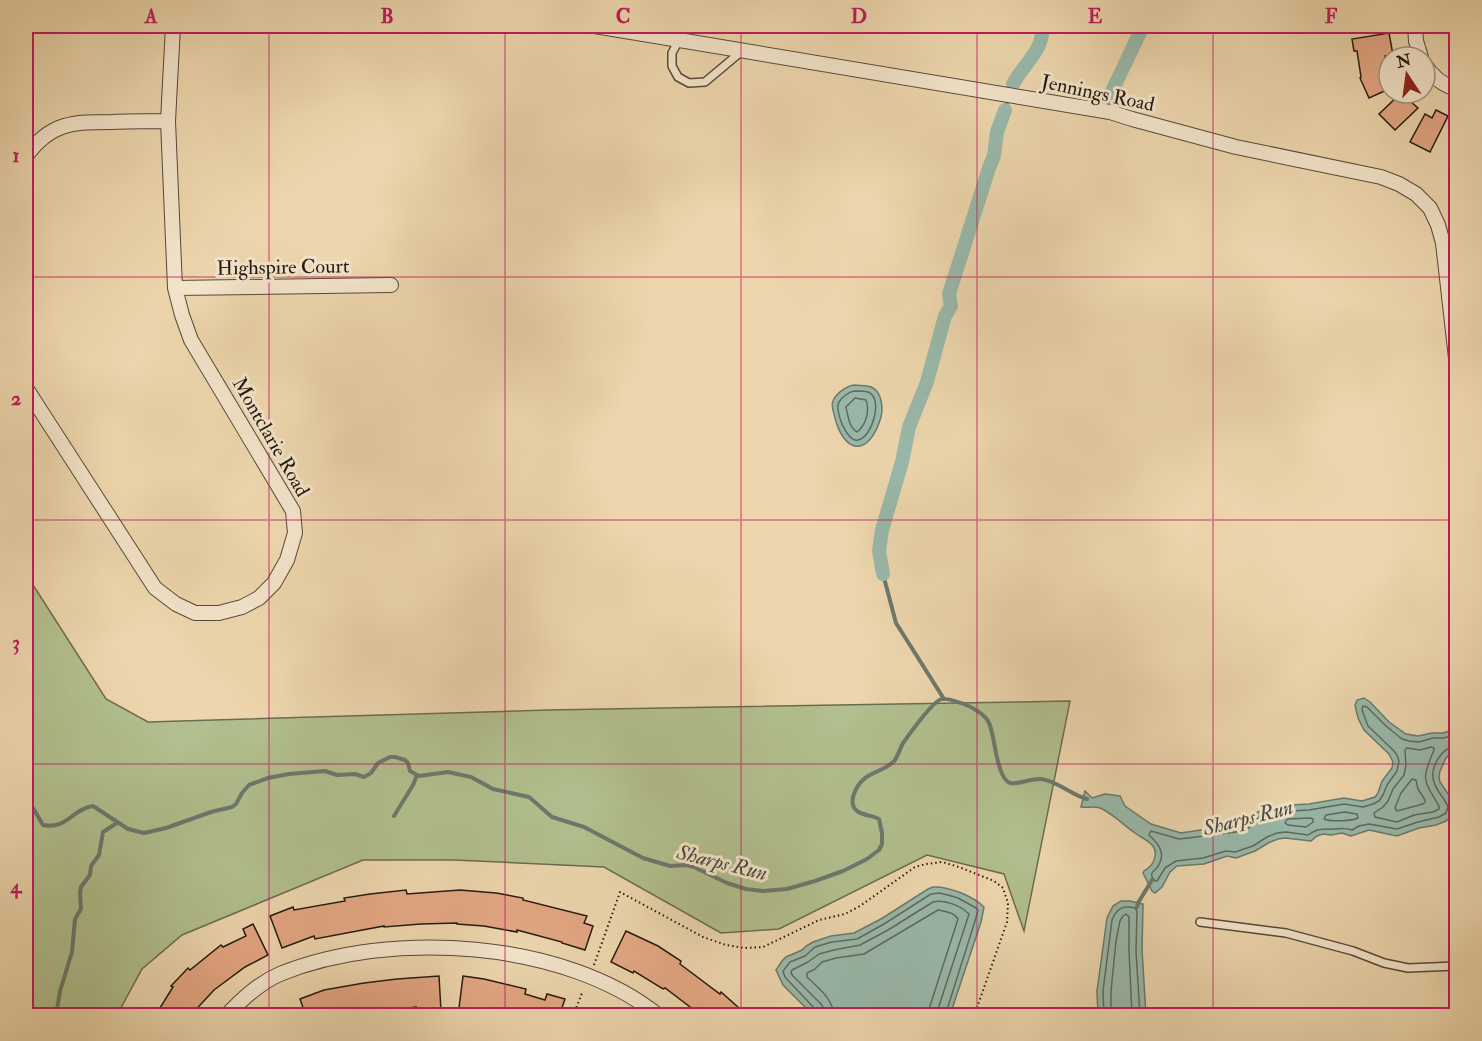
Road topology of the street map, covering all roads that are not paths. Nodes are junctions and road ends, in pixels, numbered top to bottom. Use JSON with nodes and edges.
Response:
{"nodes":[{"id":1,"x":173,"y":26,"type":"edge"},
{"id":2,"x":595,"y":26,"type":"edge"},
{"id":3,"x":1415,"y":26,"type":"edge"},
{"id":4,"x":679,"y":40,"type":"junction"},
{"id":5,"x":1417,"y":45,"type":"edge"},
{"id":6,"x":742,"y":51,"type":"junction"},
{"id":7,"x":1437,"y":78,"type":"edge"},
{"id":8,"x":1456,"y":89,"type":"edge"},
{"id":9,"x":168,"y":121,"type":"junction"},
{"id":10,"x":26,"y":156,"type":"edge"},
{"id":11,"x":391,"y":285,"type":"dead end"},
{"id":12,"x":175,"y":288,"type":"junction"},
{"id":13,"x":1453,"y":291,"type":"edge"},
{"id":14,"x":1454,"y":315,"type":"edge"},
{"id":15,"x":1456,"y":358,"type":"edge"},
{"id":16,"x":26,"y":388,"type":"edge"},
{"id":17,"x":1200,"y":922,"type":"dead end"},
{"id":18,"x":1456,"y":966,"type":"edge"},
{"id":19,"x":226,"y":1016,"type":"edge"},
{"id":20,"x":659,"y":1016,"type":"edge"}],
"edges":[{"from":1,"to":9,"type":"street","name":"Montclarie Road"},
{"from":2,"to":4,"type":"street","name":"Jennings Road"},
{"from":3,"to":5,"type":"street"},
{"from":4,"to":6,"type":"street","name":"Jennings Road"},
{"from":4,"to":6,"type":"lane"},
{"from":6,"to":13,"type":"street","name":"Jennings Road"},
{"from":7,"to":8,"type":"street"},
{"from":9,"to":10,"type":"street"},
{"from":9,"to":12,"type":"street","name":"Montclarie Road"},
{"from":11,"to":12,"type":"street","name":"Highspire Court"},
{"from":12,"to":16,"type":"street","name":"Montclarie Road"},
{"from":13,"to":14,"type":"street","name":"Jennings Road"},
{"from":14,"to":15,"type":"street","name":"Jennings Road"},
{"from":17,"to":18,"type":"lane"},
{"from":19,"to":20,"type":"street"}]}
